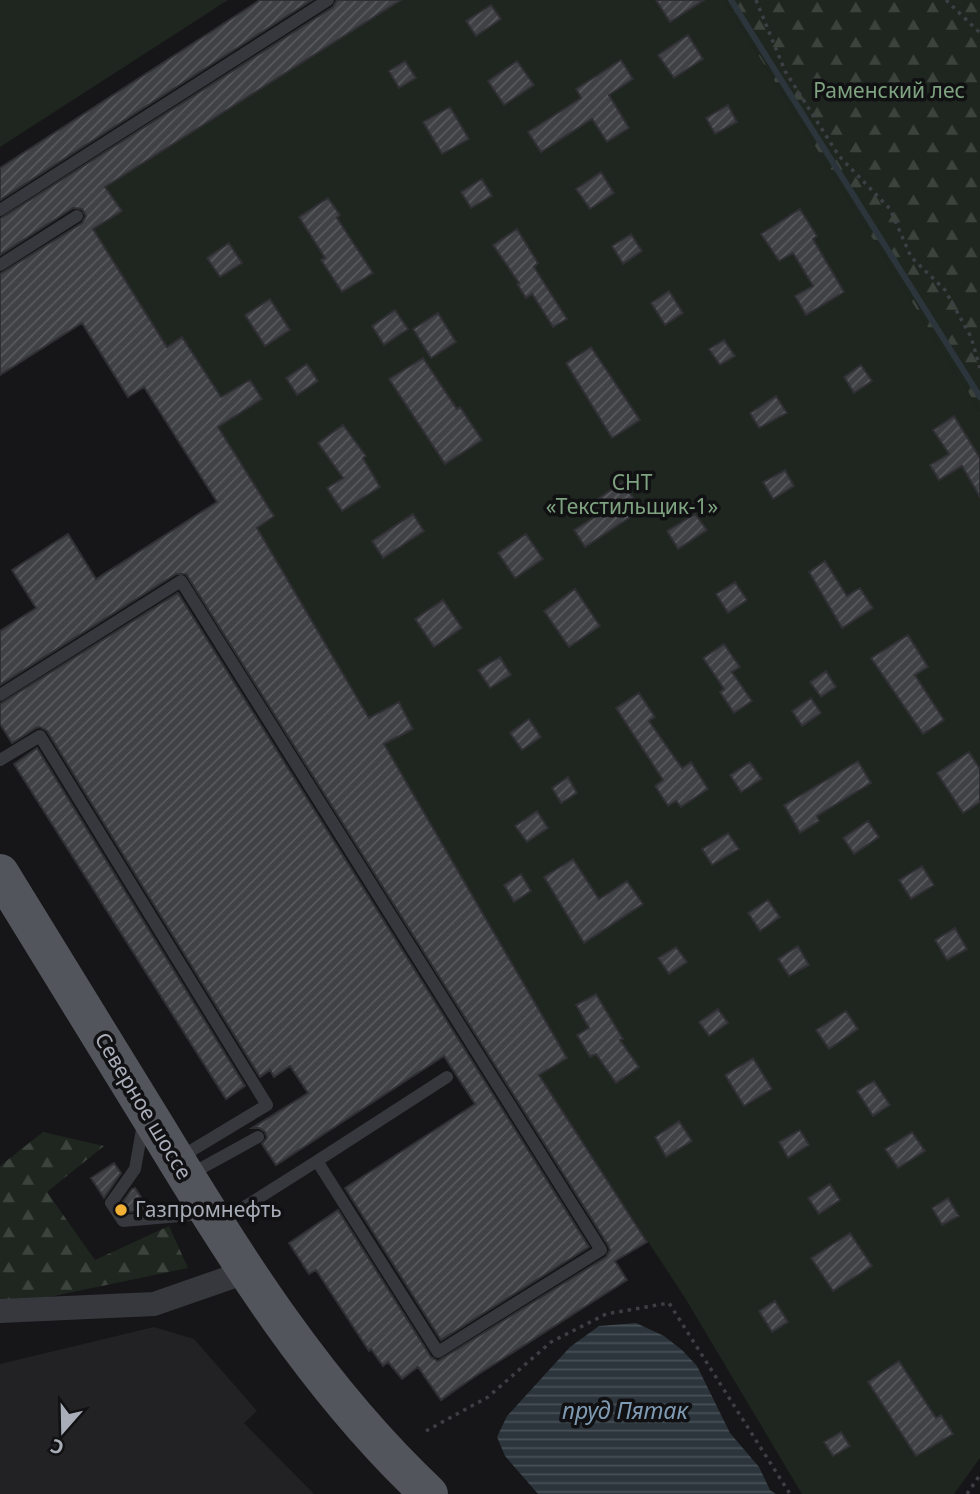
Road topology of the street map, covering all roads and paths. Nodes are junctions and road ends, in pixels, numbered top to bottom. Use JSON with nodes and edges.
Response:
{"nodes":[{"id":1,"x":328,"y":0,"type":"edge"},
{"id":2,"x":756,"y":0,"type":"edge"},
{"id":3,"x":946,"y":0,"type":"edge"},
{"id":4,"x":980,"y":33,"type":"edge"},
{"id":5,"x":0,"y":210,"type":"edge"},
{"id":6,"x":77,"y":216,"type":"dead end"},
{"id":7,"x":0,"y":265,"type":"edge"},
{"id":8,"x":980,"y":368,"type":"edge"},
{"id":9,"x":0,"y":695,"type":"edge"},
{"id":10,"x":0,"y":760,"type":"edge"},
{"id":11,"x":0,"y":873,"type":"edge"},
{"id":12,"x":447,"y":1077,"type":"dead end"},
{"id":13,"x":145,"y":1110,"type":"junction"},
{"id":14,"x":258,"y":1137,"type":"dead end"},
{"id":15,"x":317,"y":1161,"type":"junction"},
{"id":16,"x":181,"y":1169,"type":"junction"},
{"id":17,"x":212,"y":1219,"type":"junction"},
{"id":18,"x":246,"y":1272,"type":"junction"},
{"id":19,"x":0,"y":1311,"type":"edge"},
{"id":20,"x":426,"y":1431,"type":"dead end"},
{"id":21,"x":980,"y":1475,"type":"edge"},
{"id":22,"x":429,"y":1494,"type":"edge"},
{"id":23,"x":790,"y":1494,"type":"edge"},
{"id":24,"x":967,"y":1494,"type":"edge"}],
"edges":[{"from":1,"to":5,"type":"lane"},
{"from":2,"to":8,"type":"path"},
{"from":3,"to":4,"type":"path"},
{"from":6,"to":7,"type":"lane"},
{"from":9,"to":15,"type":"lane"},
{"from":10,"to":16,"type":"lane"},
{"from":11,"to":13,"type":"main road","name":"Северное шоссе"},
{"from":12,"to":15,"type":"lane"},
{"from":13,"to":16,"type":"main road","name":"Северное шоссе"},
{"from":13,"to":17,"type":"lane"},
{"from":14,"to":16,"type":"lane"},
{"from":15,"to":17,"type":"lane"},
{"from":16,"to":17,"type":"main road","name":"Северное шоссе"},
{"from":17,"to":18,"type":"main road","name":"Северное шоссе"},
{"from":18,"to":19,"type":"street"},
{"from":18,"to":22,"type":"main road","name":"Северное шоссе"},
{"from":20,"to":23,"type":"path"},
{"from":21,"to":24,"type":"path"}]}
